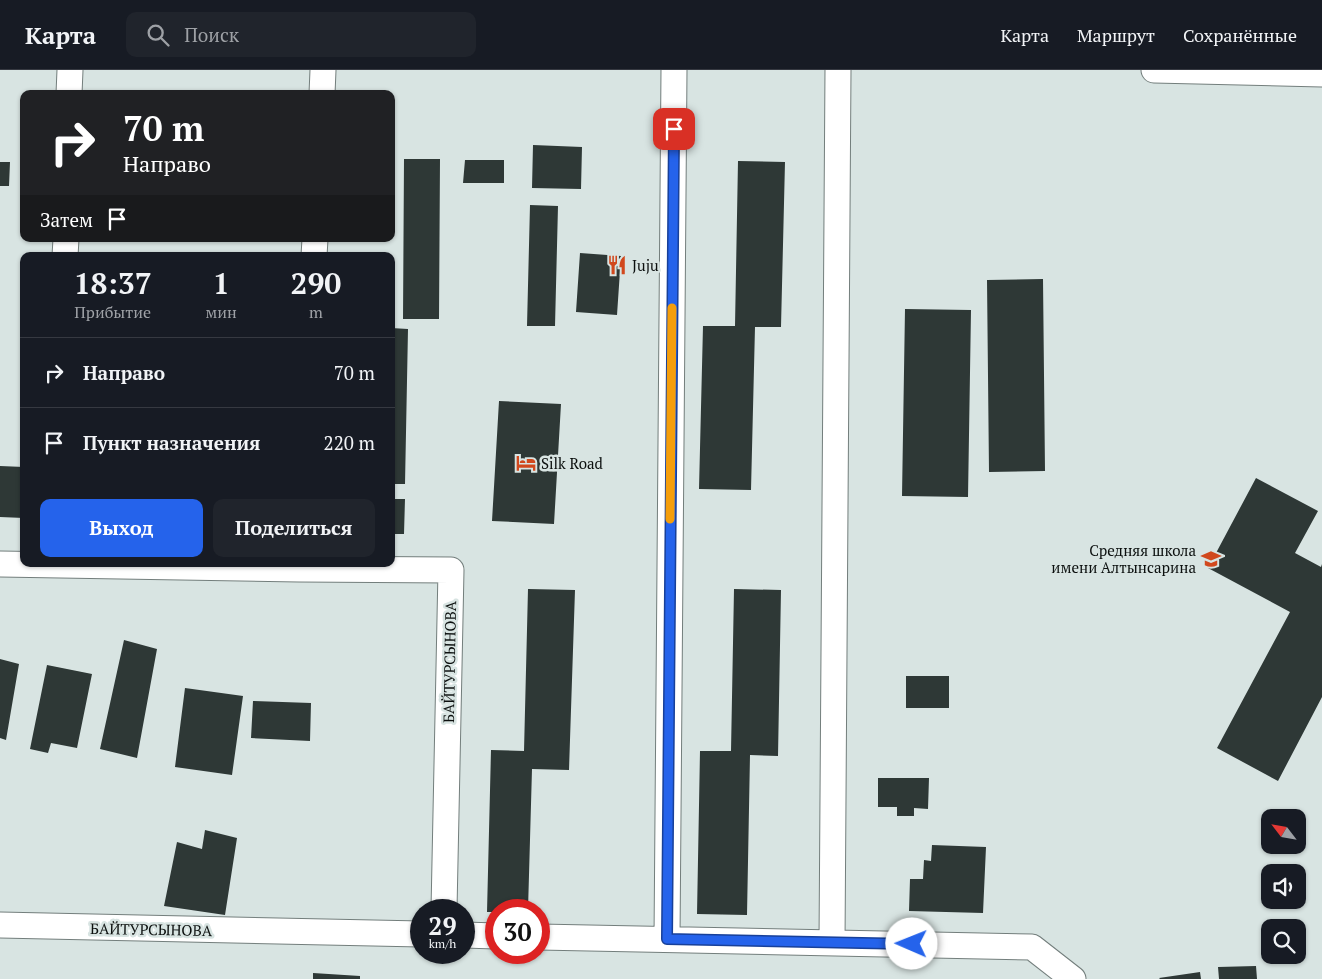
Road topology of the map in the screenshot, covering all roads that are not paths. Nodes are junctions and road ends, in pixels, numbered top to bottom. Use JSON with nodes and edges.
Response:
{"nodes":[{"id":1,"x":70,"y":70,"type":"edge"},
{"id":2,"x":323,"y":70,"type":"edge"},
{"id":3,"x":674,"y":70,"type":"edge"},
{"id":4,"x":838,"y":70,"type":"edge"},
{"id":5,"x":1154,"y":70,"type":"edge"},
{"id":6,"x":1322,"y":74,"type":"edge"},
{"id":7,"x":69,"y":90,"type":"edge"},
{"id":8,"x":322,"y":90,"type":"edge"},
{"id":9,"x":0,"y":564,"type":"edge"},
{"id":10,"x":20,"y":564,"type":"edge"},
{"id":11,"x":337,"y":567,"type":"edge"},
{"id":12,"x":444,"y":899,"type":"edge"},
{"id":13,"x":0,"y":925,"type":"edge"},
{"id":14,"x":410,"y":934,"type":"edge"},
{"id":15,"x":550,"y":936,"type":"edge"},
{"id":16,"x":667,"y":939,"type":"junction"},
{"id":17,"x":832,"y":943,"type":"junction"},
{"id":18,"x":1073,"y":979,"type":"edge"}],
"edges":[{"from":1,"to":7,"type":"street"},
{"from":2,"to":8,"type":"street"},
{"from":3,"to":16,"type":"street"},
{"from":4,"to":17,"type":"street"},
{"from":5,"to":6,"type":"street"},
{"from":9,"to":10,"type":"street"},
{"from":11,"to":12,"type":"street","name":"БАЙТУРСЫНОВА"},
{"from":13,"to":14,"type":"street","name":"БАЙТУРСЫНОВА"},
{"from":15,"to":16,"type":"street"},
{"from":16,"to":17,"type":"street"},
{"from":17,"to":18,"type":"street"}]}
